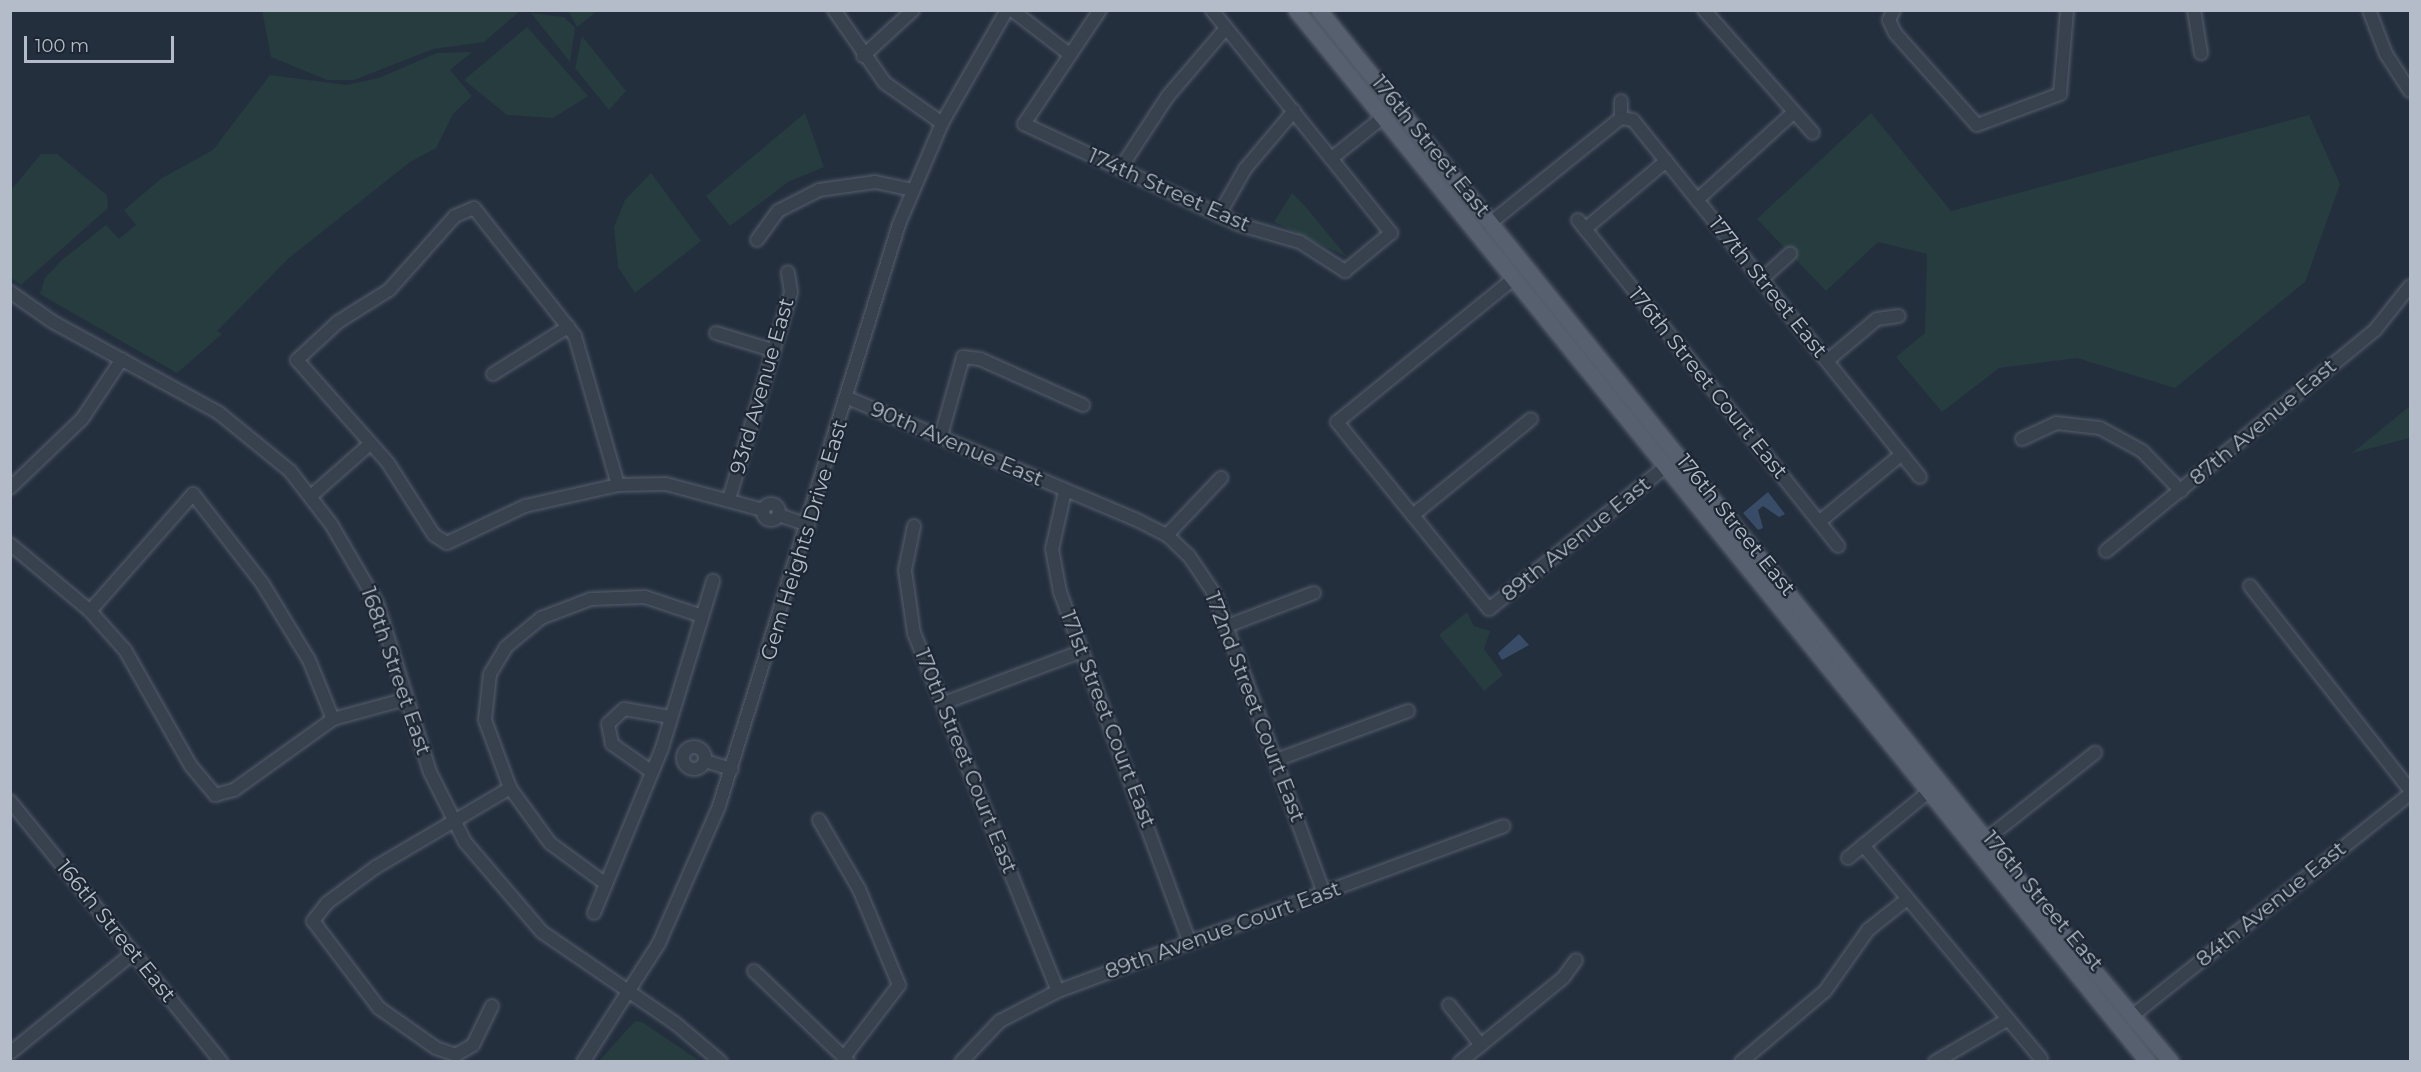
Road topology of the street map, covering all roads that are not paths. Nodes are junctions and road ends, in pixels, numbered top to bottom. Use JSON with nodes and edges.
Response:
{"nodes":[{"id":1,"x":913,"y":10,"type":"edge"},
{"id":2,"x":1007,"y":10,"type":"edge"},
{"id":3,"x":1012,"y":10,"type":"edge"},
{"id":4,"x":1100,"y":10,"type":"edge"},
{"id":5,"x":1212,"y":10,"type":"edge"},
{"id":6,"x":1296,"y":10,"type":"edge"},
{"id":7,"x":1319,"y":10,"type":"edge"},
{"id":8,"x":1704,"y":10,"type":"edge"},
{"id":9,"x":1894,"y":10,"type":"edge"},
{"id":10,"x":2067,"y":10,"type":"edge"},
{"id":11,"x":2194,"y":10,"type":"edge"},
{"id":12,"x":2369,"y":10,"type":"edge"},
{"id":13,"x":836,"y":11,"type":"edge"},
{"id":14,"x":1226,"y":28,"type":"junction"},
{"id":15,"x":1068,"y":53,"type":"junction"},
{"id":16,"x":2201,"y":53,"type":"dead end"},
{"id":17,"x":863,"y":56,"type":"junction"},
{"id":18,"x":2410,"y":91,"type":"edge"},
{"id":19,"x":1621,"y":101,"type":"dead end"},
{"id":20,"x":1294,"y":111,"type":"junction"},
{"id":21,"x":1792,"y":114,"type":"junction"},
{"id":22,"x":1382,"y":118,"type":"junction"},
{"id":23,"x":1621,"y":118,"type":"junction"},
{"id":24,"x":942,"y":123,"type":"junction"},
{"id":25,"x":1813,"y":133,"type":"dead end"},
{"id":26,"x":1410,"y":153,"type":"junction"},
{"id":27,"x":1332,"y":158,"type":"junction"},
{"id":28,"x":1666,"y":161,"type":"junction"},
{"id":29,"x":1120,"y":169,"type":"junction"},
{"id":30,"x":912,"y":190,"type":"junction"},
{"id":31,"x":1697,"y":200,"type":"junction"},
{"id":32,"x":1219,"y":215,"type":"junction"},
{"id":33,"x":1489,"y":224,"type":"junction"},
{"id":34,"x":757,"y":240,"type":"dead end"},
{"id":35,"x":1790,"y":254,"type":"dead end"},
{"id":36,"x":788,"y":273,"type":"dead end"},
{"id":37,"x":1762,"y":279,"type":"junction"},
{"id":38,"x":1512,"y":280,"type":"junction"},
{"id":39,"x":2410,"y":286,"type":"edge"},
{"id":40,"x":10,"y":292,"type":"edge"},
{"id":41,"x":1899,"y":316,"type":"dead end"},
{"id":42,"x":568,"y":327,"type":"junction"},
{"id":43,"x":716,"y":333,"type":"dead end"},
{"id":44,"x":772,"y":350,"type":"junction"},
{"id":45,"x":122,"y":359,"type":"junction"},
{"id":46,"x":1827,"y":361,"type":"junction"},
{"id":47,"x":493,"y":374,"type":"dead end"},
{"id":48,"x":1626,"y":395,"type":"junction"},
{"id":49,"x":848,"y":398,"type":"junction"},
{"id":50,"x":1083,"y":405,"type":"dead end"},
{"id":51,"x":1531,"y":419,"type":"dead end"},
{"id":52,"x":941,"y":436,"type":"junction"},
{"id":53,"x":2022,"y":439,"type":"dead end"},
{"id":54,"x":370,"y":444,"type":"junction"},
{"id":55,"x":1902,"y":454,"type":"junction"},
{"id":56,"x":1665,"y":470,"type":"junction"},
{"id":57,"x":1920,"y":477,"type":"dead end"},
{"id":58,"x":1221,"y":478,"type":"dead end"},
{"id":59,"x":618,"y":485,"type":"junction"},
{"id":60,"x":10,"y":488,"type":"edge"},
{"id":61,"x":1065,"y":491,"type":"junction"},
{"id":62,"x":2181,"y":491,"type":"junction"},
{"id":63,"x":311,"y":496,"type":"junction"},
{"id":64,"x":729,"y":499,"type":"junction"},
{"id":65,"x":1413,"y":515,"type":"junction"},
{"id":66,"x":1819,"y":522,"type":"junction"},
{"id":67,"x":808,"y":525,"type":"junction"},
{"id":68,"x":914,"y":526,"type":"dead end"},
{"id":69,"x":1167,"y":535,"type":"junction"},
{"id":70,"x":10,"y":544,"type":"edge"},
{"id":71,"x":1838,"y":546,"type":"dead end"},
{"id":72,"x":2106,"y":551,"type":"dead end"},
{"id":73,"x":1760,"y":561,"type":"junction"},
{"id":74,"x":714,"y":581,"type":"dead end"},
{"id":75,"x":2250,"y":586,"type":"dead end"},
{"id":76,"x":1314,"y":593,"type":"dead end"},
{"id":77,"x":90,"y":611,"type":"junction"},
{"id":78,"x":702,"y":615,"type":"junction"},
{"id":79,"x":1227,"y":626,"type":"junction"},
{"id":80,"x":1082,"y":651,"type":"junction"},
{"id":81,"x":406,"y":699,"type":"junction"},
{"id":82,"x":944,"y":703,"type":"junction"},
{"id":83,"x":1408,"y":711,"type":"dead end"},
{"id":84,"x":671,"y":717,"type":"junction"},
{"id":85,"x":333,"y":719,"type":"junction"},
{"id":86,"x":662,"y":748,"type":"junction"},
{"id":87,"x":2095,"y":753,"type":"dead end"},
{"id":88,"x":1276,"y":760,"type":"junction"},
{"id":89,"x":732,"y":769,"type":"junction"},
{"id":90,"x":652,"y":772,"type":"junction"},
{"id":91,"x":510,"y":788,"type":"junction"},
{"id":92,"x":2410,"y":792,"type":"edge"},
{"id":93,"x":1926,"y":794,"type":"junction"},
{"id":94,"x":10,"y":801,"type":"edge"},
{"id":95,"x":453,"y":820,"type":"junction"},
{"id":96,"x":819,"y":820,"type":"dead end"},
{"id":97,"x":1503,"y":826,"type":"dead end"},
{"id":98,"x":1983,"y":841,"type":"junction"},
{"id":99,"x":1863,"y":845,"type":"junction"},
{"id":100,"x":1848,"y":858,"type":"dead end"},
{"id":101,"x":606,"y":884,"type":"junction"},
{"id":102,"x":1324,"y":893,"type":"junction"},
{"id":103,"x":1907,"y":899,"type":"junction"},
{"id":104,"x":594,"y":914,"type":"dead end"},
{"id":105,"x":1190,"y":943,"type":"junction"},
{"id":106,"x":133,"y":953,"type":"junction"},
{"id":107,"x":1576,"y":960,"type":"dead end"},
{"id":108,"x":754,"y":971,"type":"dead end"},
{"id":109,"x":1058,"y":991,"type":"junction"},
{"id":110,"x":629,"y":993,"type":"junction"},
{"id":111,"x":1449,"y":1005,"type":"dead end"},
{"id":112,"x":492,"y":1006,"type":"dead end"},
{"id":113,"x":2132,"y":1016,"type":"junction"},
{"id":114,"x":2007,"y":1020,"type":"junction"},
{"id":115,"x":1480,"y":1045,"type":"junction"},
{"id":116,"x":10,"y":1053,"type":"edge"},
{"id":117,"x":847,"y":1059,"type":"edge"},
{"id":118,"x":2041,"y":1059,"type":"dead end"},
{"id":119,"x":221,"y":1062,"type":"edge"},
{"id":120,"x":584,"y":1062,"type":"edge"},
{"id":121,"x":721,"y":1062,"type":"edge"},
{"id":122,"x":961,"y":1062,"type":"edge"},
{"id":123,"x":1460,"y":1062,"type":"edge"},
{"id":124,"x":1741,"y":1062,"type":"edge"},
{"id":125,"x":1935,"y":1062,"type":"edge"},
{"id":126,"x":2148,"y":1062,"type":"edge"},
{"id":127,"x":2171,"y":1062,"type":"edge"}],
"edges":[{"from":1,"to":17,"type":"street"},
{"from":2,"to":24,"type":"street","name":"Gem Heights Drive East"},
{"from":3,"to":15,"type":"street"},
{"from":4,"to":15,"type":"street"},
{"from":5,"to":14,"type":"street"},
{"from":6,"to":22,"type":"main road","name":"176th Street East"},
{"from":7,"to":33,"type":"main road","name":"176th Street East"},
{"from":8,"to":21,"type":"street"},
{"from":9,"to":10,"type":"street"},
{"from":11,"to":16,"type":"street"},
{"from":12,"to":18,"type":"street"},
{"from":13,"to":17,"type":"street"},
{"from":14,"to":20,"type":"street"},
{"from":14,"to":29,"type":"street"},
{"from":15,"to":29,"type":"street","name":"174th Street East"},
{"from":17,"to":24,"type":"street"},
{"from":19,"to":23,"type":"street"},
{"from":20,"to":27,"type":"street"},
{"from":20,"to":32,"type":"street"},
{"from":21,"to":25,"type":"street"},
{"from":21,"to":31,"type":"street"},
{"from":22,"to":26,"type":"main road","name":"176th Street East"},
{"from":22,"to":27,"type":"street"},
{"from":23,"to":28,"type":"street","name":"177th Street East"},
{"from":23,"to":33,"type":"street"},
{"from":24,"to":30,"type":"street","name":"Gem Heights Drive East"},
{"from":26,"to":33,"type":"main road"},
{"from":26,"to":38,"type":"main road","name":"176th Street East"},
{"from":27,"to":32,"type":"street","name":"174th Street East"},
{"from":28,"to":31,"type":"street","name":"177th Street East"},
{"from":28,"to":66,"type":"street","name":"176th Street Court East"},
{"from":29,"to":32,"type":"street","name":"174th Street East"},
{"from":30,"to":34,"type":"street"},
{"from":30,"to":49,"type":"street","name":"Gem Heights Drive East"},
{"from":31,"to":37,"type":"street","name":"177th Street East"},
{"from":33,"to":48,"type":"main road","name":"176th Street East"},
{"from":35,"to":37,"type":"street"},
{"from":36,"to":44,"type":"street","name":"93rd Avenue East"},
{"from":37,"to":46,"type":"street","name":"177th Street East"},
{"from":38,"to":48,"type":"main road"},
{"from":38,"to":56,"type":"main road","name":"176th Street East"},
{"from":38,"to":65,"type":"street"},
{"from":39,"to":62,"type":"street","name":"87th Avenue East"},
{"from":40,"to":45,"type":"street","name":"168th Street East"},
{"from":41,"to":46,"type":"street"},
{"from":42,"to":47,"type":"street"},
{"from":42,"to":54,"type":"street"},
{"from":42,"to":59,"type":"street"},
{"from":43,"to":44,"type":"street"},
{"from":44,"to":64,"type":"street","name":"93rd Avenue East"},
{"from":45,"to":60,"type":"street"},
{"from":45,"to":63,"type":"street","name":"168th Street East"},
{"from":46,"to":55,"type":"street","name":"177th Street East"},
{"from":48,"to":73,"type":"main road","name":"176th Street East"},
{"from":49,"to":52,"type":"street","name":"90th Avenue East"},
{"from":49,"to":67,"type":"street","name":"Gem Heights Drive East"},
{"from":50,"to":52,"type":"street"},
{"from":51,"to":65,"type":"street"},
{"from":52,"to":61,"type":"street","name":"90th Avenue East"},
{"from":53,"to":62,"type":"street"},
{"from":54,"to":59,"type":"street"},
{"from":54,"to":63,"type":"street"},
{"from":55,"to":57,"type":"street","name":"177th Street East"},
{"from":55,"to":66,"type":"street"},
{"from":56,"to":65,"type":"street","name":"89th Avenue East"},
{"from":56,"to":73,"type":"main road"},
{"from":56,"to":93,"type":"main road","name":"176th Street East"},
{"from":58,"to":69,"type":"street"},
{"from":59,"to":64,"type":"street"},
{"from":61,"to":69,"type":"street","name":"172nd Street Court East"},
{"from":61,"to":80,"type":"street","name":"171st Street Court East"},
{"from":62,"to":72,"type":"street","name":"87th Avenue East"},
{"from":63,"to":81,"type":"street","name":"168th Street East"},
{"from":64,"to":67,"type":"street"},
{"from":66,"to":71,"type":"street","name":"176th Street Court East"},
{"from":67,"to":89,"type":"street","name":"Gem Heights Drive East"},
{"from":68,"to":82,"type":"street","name":"170th Street Court East"},
{"from":69,"to":79,"type":"street","name":"172nd Street Court East"},
{"from":70,"to":77,"type":"street"},
{"from":73,"to":98,"type":"main road","name":"176th Street East"},
{"from":74,"to":78,"type":"street"},
{"from":75,"to":92,"type":"street"},
{"from":76,"to":79,"type":"street"},
{"from":77,"to":85,"type":"street"},
{"from":77,"to":85,"type":"street"},
{"from":78,"to":84,"type":"street"},
{"from":78,"to":91,"type":"street"},
{"from":79,"to":88,"type":"street","name":"172nd Street Court East"},
{"from":80,"to":82,"type":"street"},
{"from":80,"to":105,"type":"street","name":"171st Street Court East"},
{"from":81,"to":85,"type":"street"},
{"from":81,"to":95,"type":"street","name":"168th Street East"},
{"from":82,"to":109,"type":"street","name":"170th Street Court East"},
{"from":83,"to":88,"type":"street"},
{"from":84,"to":86,"type":"street"},
{"from":84,"to":90,"type":"street"},
{"from":86,"to":89,"type":"street"},
{"from":86,"to":90,"type":"street"},
{"from":87,"to":98,"type":"street"},
{"from":88,"to":102,"type":"street","name":"172nd Street Court East"},
{"from":89,"to":110,"type":"street","name":"Gem Heights Drive East"},
{"from":90,"to":101,"type":"street"},
{"from":91,"to":95,"type":"street"},
{"from":91,"to":101,"type":"street"},
{"from":92,"to":113,"type":"street","name":"84th Avenue East"},
{"from":93,"to":98,"type":"main road"},
{"from":93,"to":99,"type":"street"},
{"from":93,"to":126,"type":"main road","name":"176th Street East"},
{"from":94,"to":106,"type":"street","name":"166th Street East"},
{"from":95,"to":110,"type":"street","name":"168th Street East"},
{"from":95,"to":112,"type":"street"},
{"from":96,"to":117,"type":"street"},
{"from":97,"to":102,"type":"street","name":"89th Avenue Court East"},
{"from":98,"to":113,"type":"main road","name":"176th Street East"},
{"from":99,"to":100,"type":"street"},
{"from":99,"to":103,"type":"street"},
{"from":101,"to":104,"type":"street"},
{"from":102,"to":105,"type":"street","name":"89th Avenue Court East"},
{"from":103,"to":114,"type":"street"},
{"from":103,"to":124,"type":"street"},
{"from":105,"to":109,"type":"street","name":"89th Avenue Court East"},
{"from":106,"to":116,"type":"street"},
{"from":106,"to":119,"type":"street","name":"166th Street East"},
{"from":107,"to":115,"type":"street"},
{"from":108,"to":117,"type":"street"},
{"from":109,"to":122,"type":"street","name":"89th Avenue Court East"},
{"from":110,"to":120,"type":"street","name":"Gem Heights Drive East"},
{"from":110,"to":121,"type":"street","name":"168th Street East"},
{"from":111,"to":115,"type":"street"},
{"from":113,"to":127,"type":"main road","name":"176th Street East"},
{"from":114,"to":118,"type":"street"},
{"from":114,"to":125,"type":"street"},
{"from":115,"to":123,"type":"street"}]}
